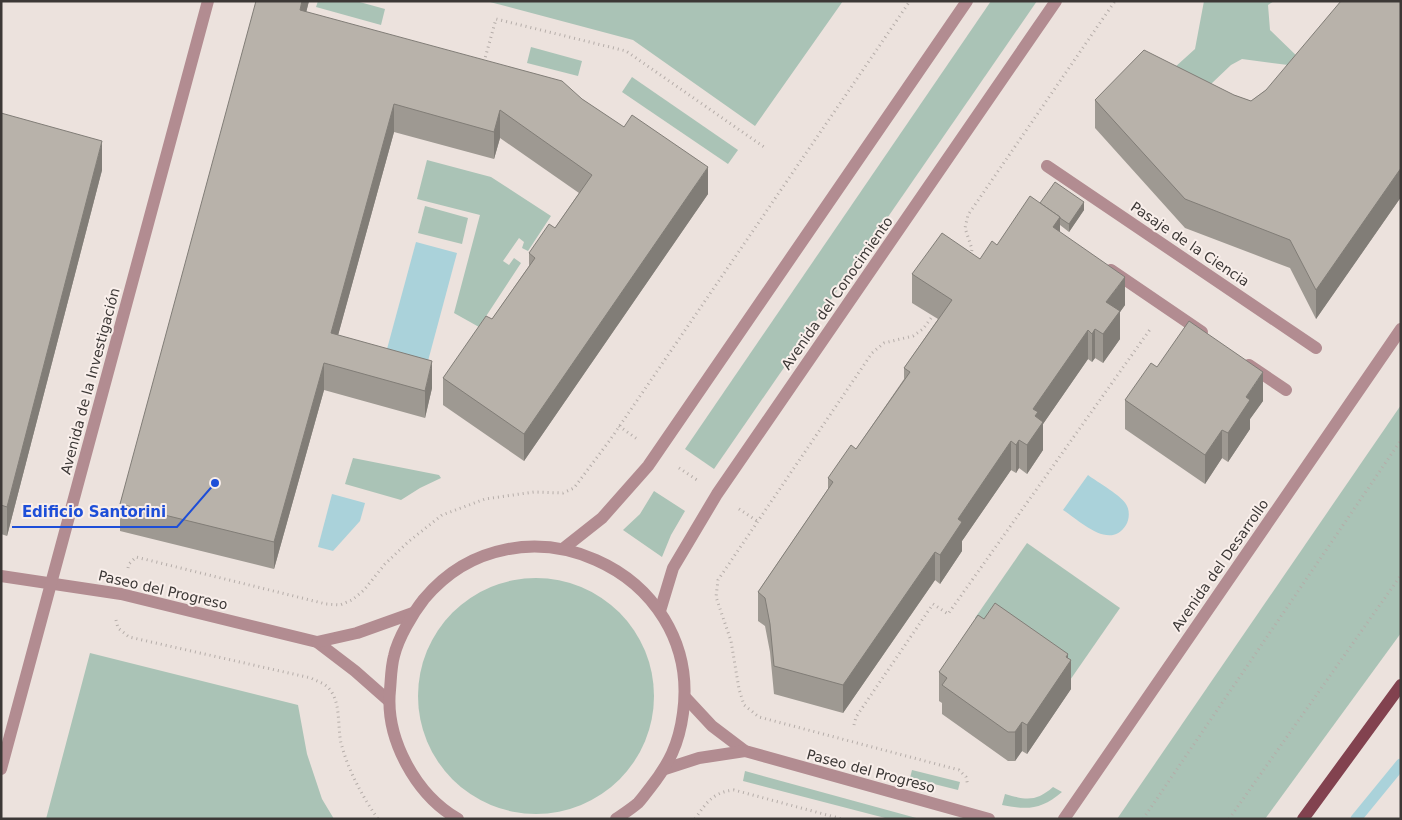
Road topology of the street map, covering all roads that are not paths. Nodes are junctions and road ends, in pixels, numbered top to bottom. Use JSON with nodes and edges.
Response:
{"nodes":[{"id":1,"x":208,"y":1,"type":"edge"},
{"id":2,"x":967,"y":1,"type":"edge"},
{"id":3,"x":1056,"y":1,"type":"edge"},
{"id":4,"x":1047,"y":166,"type":"dead end"},
{"id":5,"x":1100,"y":262,"type":"edge"},
{"id":6,"x":1401,"y":329,"type":"edge"},
{"id":7,"x":1214,"y":340,"type":"edge"},
{"id":8,"x":1316,"y":348,"type":"dead end"},
{"id":9,"x":1238,"y":357,"type":"edge"},
{"id":10,"x":1286,"y":390,"type":"dead end"},
{"id":11,"x":564,"y":548,"type":"junction"},
{"id":12,"x":1,"y":576,"type":"edge"},
{"id":13,"x":52,"y":583,"type":"junction"},
{"id":14,"x":660,"y":611,"type":"junction"},
{"id":15,"x":413,"y":612,"type":"junction"},
{"id":16,"x":317,"y":642,"type":"junction"},
{"id":17,"x":1401,"y":686,"type":"edge"},
{"id":18,"x":685,"y":697,"type":"junction"},
{"id":19,"x":389,"y":700,"type":"junction"},
{"id":20,"x":745,"y":751,"type":"junction"},
{"id":21,"x":1,"y":769,"type":"edge"},
{"id":22,"x":665,"y":769,"type":"junction"},
{"id":23,"x":458,"y":819,"type":"edge"},
{"id":24,"x":616,"y":819,"type":"edge"},
{"id":25,"x":989,"y":819,"type":"edge"},
{"id":26,"x":1064,"y":819,"type":"edge"},
{"id":27,"x":1303,"y":819,"type":"edge"}],
"edges":[{"from":1,"to":13,"type":"street","name":"Avenida de la Investigación"},
{"from":2,"to":11,"type":"street"},
{"from":3,"to":14,"type":"street","name":"Avenida del Conocimiento"},
{"from":4,"to":8,"type":"street","name":"Pasaje de la Ciencia"},
{"from":5,"to":7,"type":"street"},
{"from":6,"to":26,"type":"street","name":"Avenida del Desarrollo"},
{"from":9,"to":10,"type":"street"},
{"from":11,"to":14,"type":"street"},
{"from":11,"to":15,"type":"street"},
{"from":12,"to":13,"type":"street","name":"Paseo del Progreso"},
{"from":13,"to":16,"type":"street","name":"Paseo del Progreso"},
{"from":13,"to":21,"type":"street","name":"Avenida de la Investigación"},
{"from":14,"to":18,"type":"street"},
{"from":15,"to":16,"type":"street","name":"Paseo del Progreso"},
{"from":15,"to":19,"type":"street"},
{"from":16,"to":19,"type":"street","name":"Paseo del Progreso"},
{"from":17,"to":27,"type":"main road"},
{"from":18,"to":20,"type":"street","name":"Paseo del Progreso"},
{"from":18,"to":22,"type":"street"},
{"from":19,"to":23,"type":"street"},
{"from":20,"to":22,"type":"street","name":"Paseo del Progreso"},
{"from":20,"to":25,"type":"street","name":"Paseo del Progreso"},
{"from":22,"to":24,"type":"street"}]}
